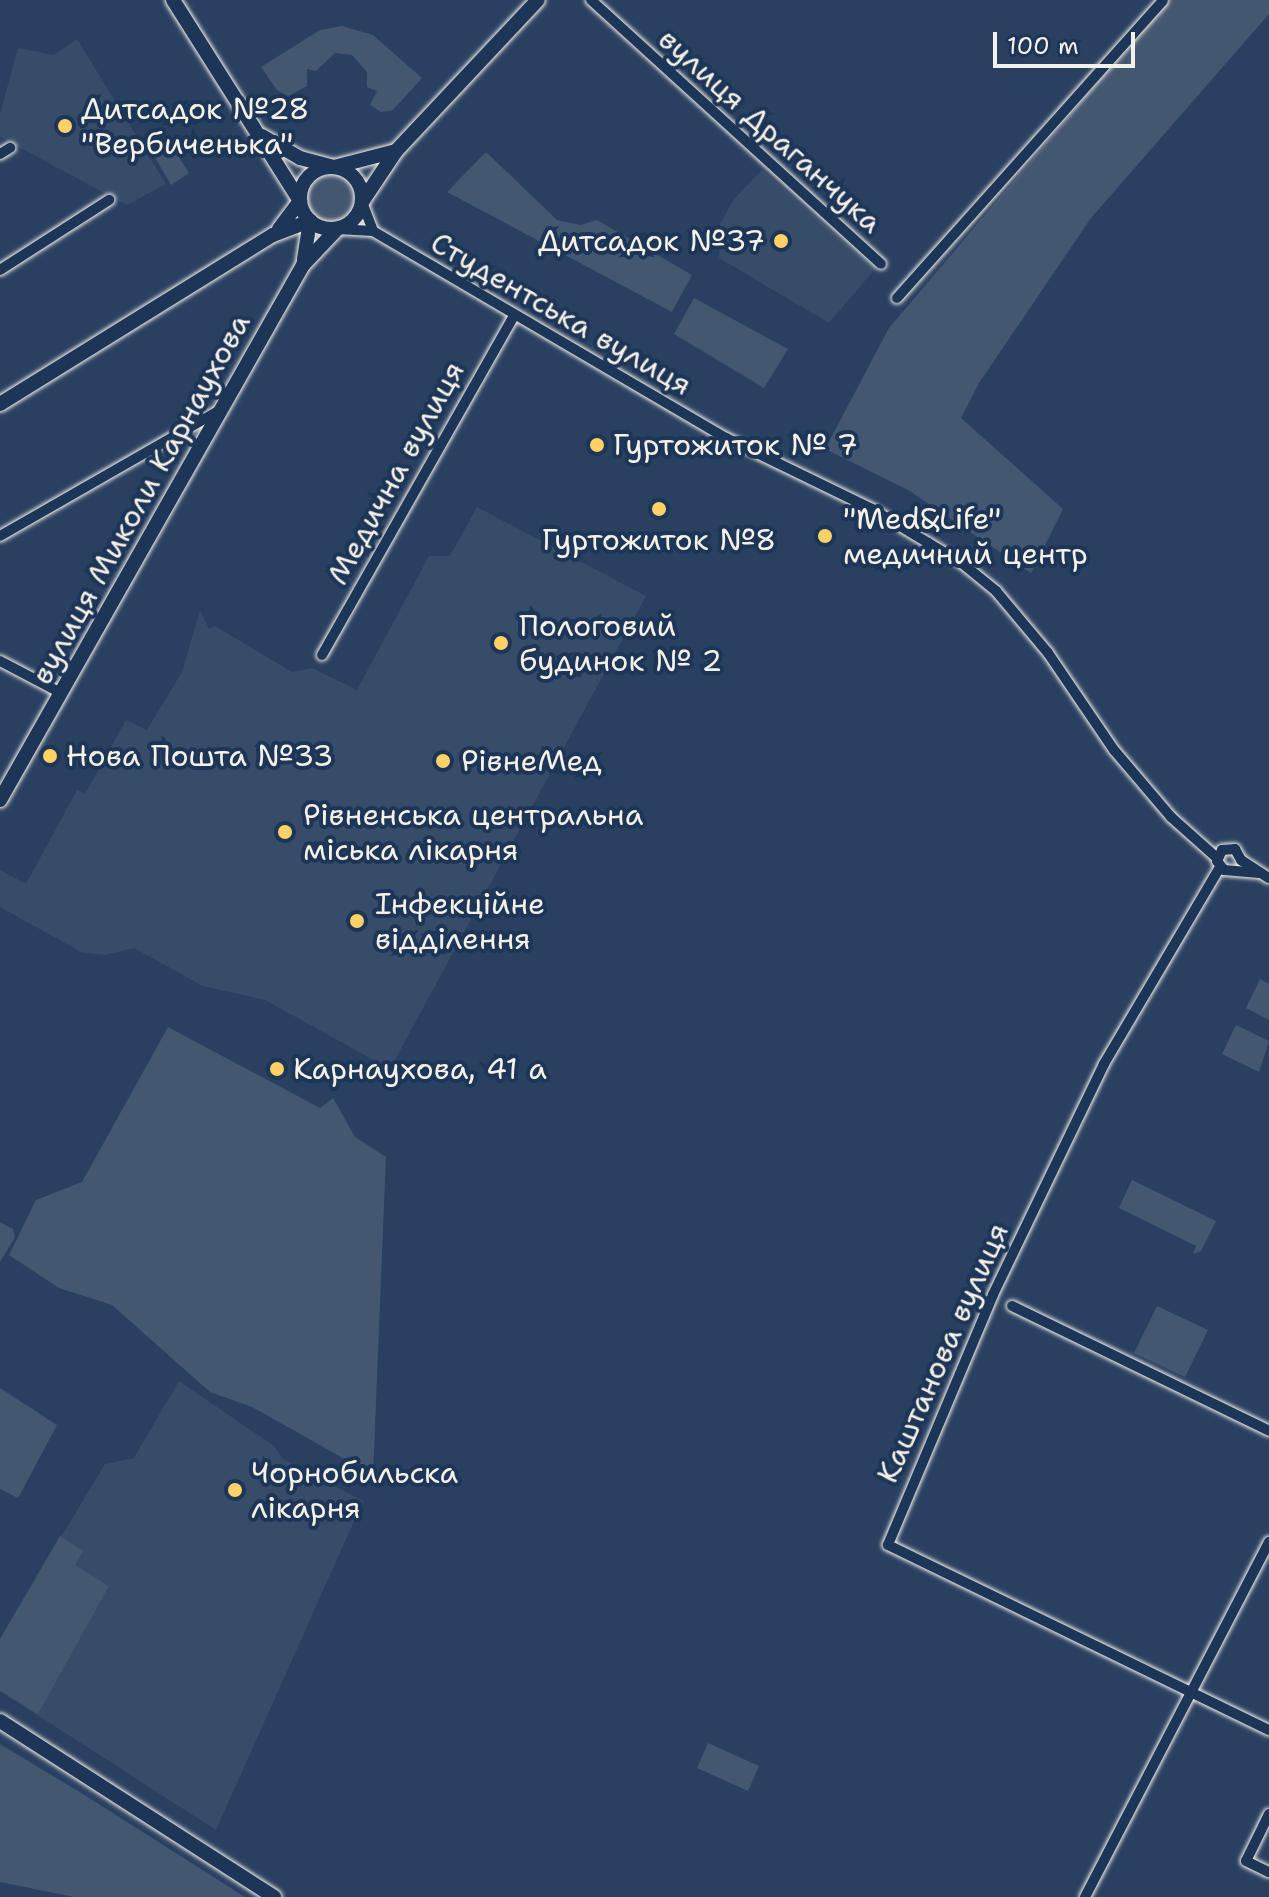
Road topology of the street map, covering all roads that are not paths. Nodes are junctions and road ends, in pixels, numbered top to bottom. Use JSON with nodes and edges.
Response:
{"nodes":[{"id":1,"x":173,"y":0,"type":"edge"},
{"id":2,"x":538,"y":0,"type":"edge"},
{"id":3,"x":591,"y":0,"type":"edge"},
{"id":4,"x":1163,"y":0,"type":"edge"},
{"id":5,"x":256,"y":131,"type":"junction"},
{"id":6,"x":396,"y":151,"type":"junction"},
{"id":7,"x":334,"y":167,"type":"junction"},
{"id":8,"x":109,"y":200,"type":"dead end"},
{"id":9,"x":300,"y":201,"type":"junction"},
{"id":10,"x":362,"y":202,"type":"junction"},
{"id":11,"x":310,"y":221,"type":"junction"},
{"id":12,"x":337,"y":229,"type":"junction"},
{"id":13,"x":373,"y":231,"type":"junction"},
{"id":14,"x":273,"y":235,"type":"junction"},
{"id":15,"x":881,"y":264,"type":"dead end"},
{"id":16,"x":303,"y":265,"type":"junction"},
{"id":17,"x":0,"y":270,"type":"edge"},
{"id":18,"x":897,"y":298,"type":"dead end"},
{"id":19,"x":514,"y":315,"type":"junction"},
{"id":20,"x":0,"y":404,"type":"edge"},
{"id":21,"x":220,"y":410,"type":"junction"},
{"id":22,"x":0,"y":536,"type":"edge"},
{"id":23,"x":322,"y":655,"type":"dead end"},
{"id":24,"x":0,"y":661,"type":"edge"},
{"id":25,"x":61,"y":693,"type":"junction"},
{"id":26,"x":0,"y":800,"type":"edge"},
{"id":27,"x":1227,"y":863,"type":"junction"},
{"id":28,"x":1264,"y":876,"type":"edge"},
{"id":29,"x":1012,"y":1306,"type":"dead end"},
{"id":30,"x":1269,"y":1431,"type":"edge"},
{"id":31,"x":1269,"y":1542,"type":"edge"},
{"id":32,"x":1193,"y":1691,"type":"junction"},
{"id":33,"x":0,"y":1721,"type":"edge"},
{"id":34,"x":1269,"y":1730,"type":"edge"},
{"id":35,"x":1269,"y":1814,"type":"edge"},
{"id":36,"x":1269,"y":1872,"type":"edge"},
{"id":37,"x":274,"y":1897,"type":"edge"},
{"id":38,"x":1085,"y":1897,"type":"edge"}],
"edges":[{"from":1,"to":5,"type":"main road"},
{"from":2,"to":6,"type":"main road"},
{"from":3,"to":15,"type":"street","name":"вулиця Драганчука"},
{"from":4,"to":18,"type":"street"},
{"from":5,"to":7,"type":"main road"},
{"from":5,"to":9,"type":"main road"},
{"from":6,"to":7,"type":"main road"},
{"from":6,"to":10,"type":"main road"},
{"from":7,"to":9,"type":"main road"},
{"from":7,"to":10,"type":"main road"},
{"from":8,"to":17,"type":"street"},
{"from":9,"to":11,"type":"main road"},
{"from":9,"to":14,"type":"main road"},
{"from":10,"to":12,"type":"main road"},
{"from":10,"to":13,"type":"street"},
{"from":11,"to":12,"type":"main road"},
{"from":11,"to":14,"type":"main road"},
{"from":11,"to":16,"type":"main road","name":"вулиця Миколи Карнаухова"},
{"from":12,"to":13,"type":"street"},
{"from":12,"to":16,"type":"main road","name":"вулиця Миколи Карнаухова"},
{"from":13,"to":19,"type":"street","name":"Студентська вулиця"},
{"from":14,"to":20,"type":"main road"},
{"from":16,"to":21,"type":"main road","name":"вулиця Миколи Карнаухова"},
{"from":19,"to":23,"type":"street","name":"Медична вулиця"},
{"from":19,"to":27,"type":"street","name":"Студентська вулиця"},
{"from":21,"to":22,"type":"street"},
{"from":21,"to":25,"type":"main road","name":"вулиця Миколи Карнаухова"},
{"from":24,"to":25,"type":"street"},
{"from":25,"to":26,"type":"main road","name":"вулиця Миколи Карнаухова"},
{"from":27,"to":28,"type":"street"},
{"from":27,"to":32,"type":"street","name":"Каштанова вулиця"},
{"from":29,"to":30,"type":"street"},
{"from":31,"to":32,"type":"street"},
{"from":32,"to":34,"type":"street"},
{"from":32,"to":38,"type":"street"},
{"from":33,"to":37,"type":"main road"},
{"from":35,"to":36,"type":"street"}]}
